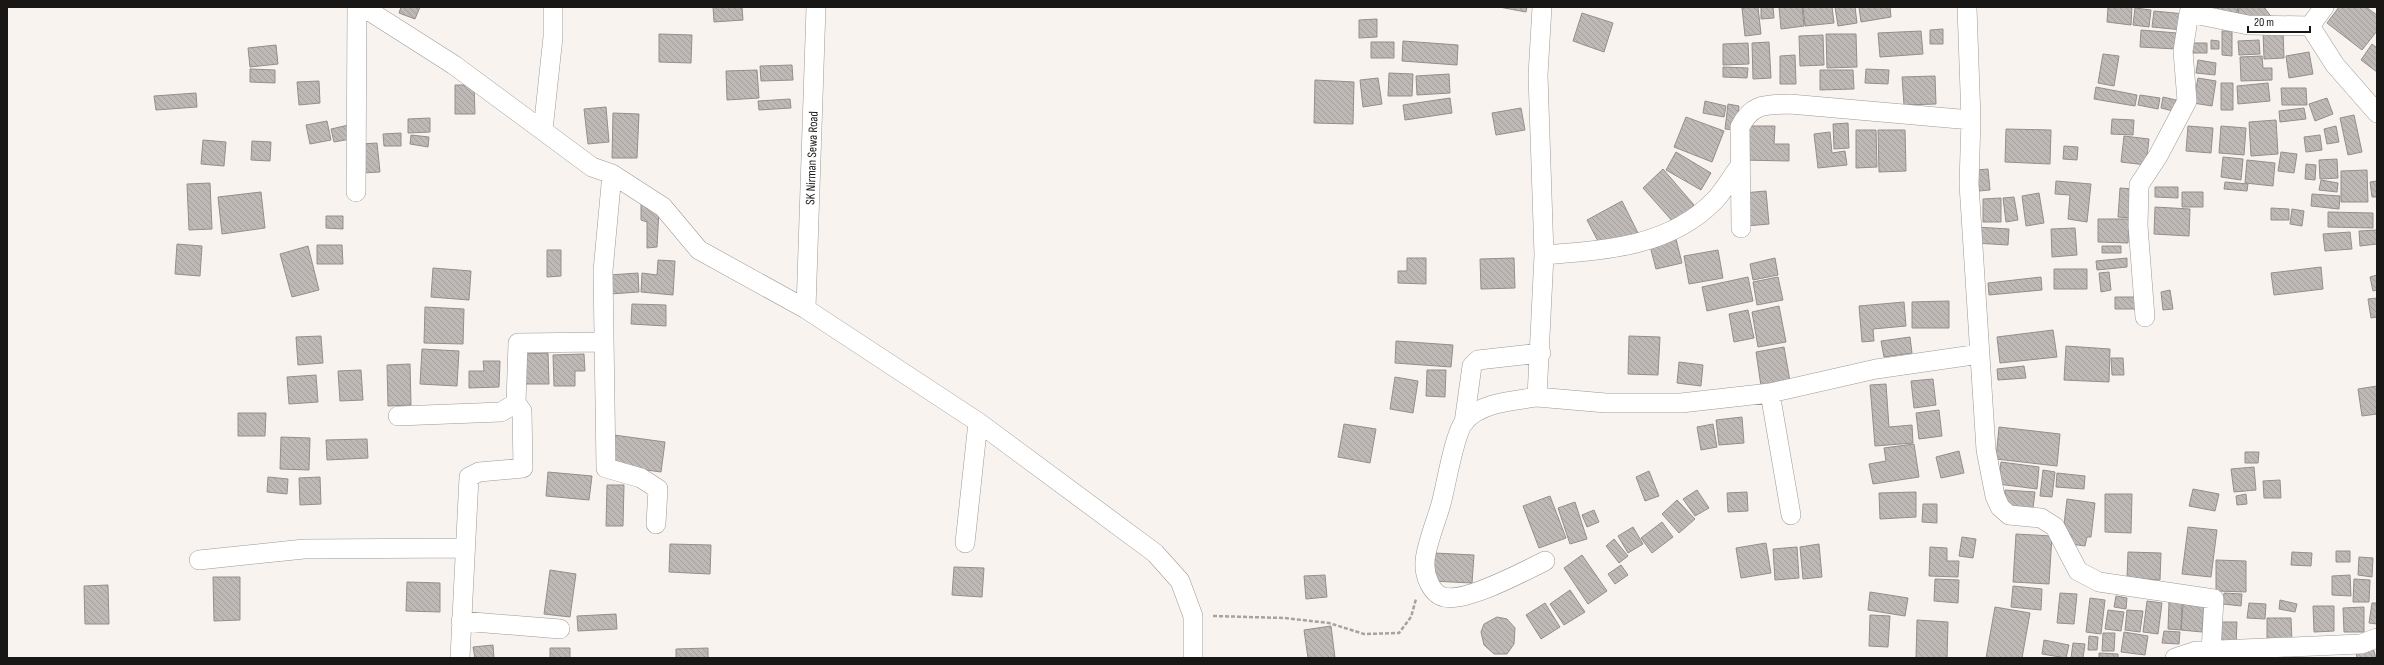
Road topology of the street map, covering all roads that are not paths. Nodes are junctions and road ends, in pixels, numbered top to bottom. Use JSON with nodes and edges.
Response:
{"nodes":[{"id":1,"x":357,"y":7,"type":"edge"},
{"id":2,"x":363,"y":7,"type":"edge"},
{"id":3,"x":554,"y":7,"type":"edge"},
{"id":4,"x":816,"y":7,"type":"edge"},
{"id":5,"x":1542,"y":7,"type":"edge"},
{"id":6,"x":1968,"y":7,"type":"edge"},
{"id":7,"x":2324,"y":7,"type":"edge"},
{"id":8,"x":2310,"y":26,"type":"junction"},
{"id":9,"x":2377,"y":113,"type":"edge"},
{"id":10,"x":1971,"y":120,"type":"junction"},
{"id":11,"x":543,"y":130,"type":"junction"},
{"id":12,"x":1740,"y":166,"type":"junction"},
{"id":13,"x":612,"y":174,"type":"junction"},
{"id":14,"x":356,"y":192,"type":"dead end"},
{"id":15,"x":1741,"y":228,"type":"dead end"},
{"id":16,"x":1544,"y":255,"type":"junction"},
{"id":17,"x":806,"y":309,"type":"junction"},
{"id":18,"x":2145,"y":317,"type":"dead end"},
{"id":19,"x":604,"y":342,"type":"junction"},
{"id":20,"x":1540,"y":353,"type":"junction"},
{"id":21,"x":1980,"y":354,"type":"junction"},
{"id":22,"x":1770,"y":393,"type":"junction"},
{"id":23,"x":1537,"y":397,"type":"junction"},
{"id":24,"x":516,"y":403,"type":"junction"},
{"id":25,"x":398,"y":416,"type":"dead end"},
{"id":26,"x":978,"y":422,"type":"junction"},
{"id":27,"x":1464,"y":423,"type":"junction"},
{"id":28,"x":1791,"y":515,"type":"dead end"},
{"id":29,"x":656,"y":524,"type":"dead end"},
{"id":30,"x":965,"y":543,"type":"dead end"},
{"id":31,"x":465,"y":548,"type":"junction"},
{"id":32,"x":199,"y":560,"type":"dead end"},
{"id":33,"x":1546,"y":561,"type":"dead end"},
{"id":34,"x":460,"y":621,"type":"junction"},
{"id":35,"x":560,"y":629,"type":"dead end"},
{"id":36,"x":2377,"y":638,"type":"edge"},
{"id":37,"x":2211,"y":651,"type":"junction"},
{"id":38,"x":460,"y":658,"type":"edge"},
{"id":39,"x":1193,"y":658,"type":"edge"},
{"id":40,"x":2175,"y":658,"type":"edge"}],
"edges":[{"from":1,"to":14,"type":"street"},
{"from":2,"to":11,"type":"street"},
{"from":3,"to":11,"type":"street"},
{"from":4,"to":17,"type":"street","name":"SK Nirman Sewa Road"},
{"from":5,"to":16,"type":"street"},
{"from":6,"to":10,"type":"street"},
{"from":7,"to":8,"type":"street"},
{"from":8,"to":9,"type":"street"},
{"from":8,"to":18,"type":"street"},
{"from":10,"to":12,"type":"street"},
{"from":10,"to":21,"type":"street"},
{"from":11,"to":13,"type":"street"},
{"from":12,"to":15,"type":"street"},
{"from":12,"to":16,"type":"street"},
{"from":13,"to":17,"type":"street"},
{"from":13,"to":19,"type":"street"},
{"from":16,"to":20,"type":"street"},
{"from":17,"to":26,"type":"street"},
{"from":19,"to":24,"type":"street"},
{"from":19,"to":29,"type":"street"},
{"from":20,"to":23,"type":"street"},
{"from":20,"to":27,"type":"street"},
{"from":21,"to":22,"type":"street"},
{"from":21,"to":37,"type":"street"},
{"from":22,"to":23,"type":"street"},
{"from":22,"to":28,"type":"street"},
{"from":23,"to":27,"type":"street"},
{"from":24,"to":25,"type":"street"},
{"from":24,"to":31,"type":"street"},
{"from":26,"to":30,"type":"street"},
{"from":26,"to":39,"type":"street"},
{"from":27,"to":33,"type":"street"},
{"from":31,"to":32,"type":"street"},
{"from":31,"to":34,"type":"street"},
{"from":34,"to":35,"type":"street"},
{"from":34,"to":38,"type":"street"},
{"from":36,"to":37,"type":"street"},
{"from":37,"to":40,"type":"street"}]}
